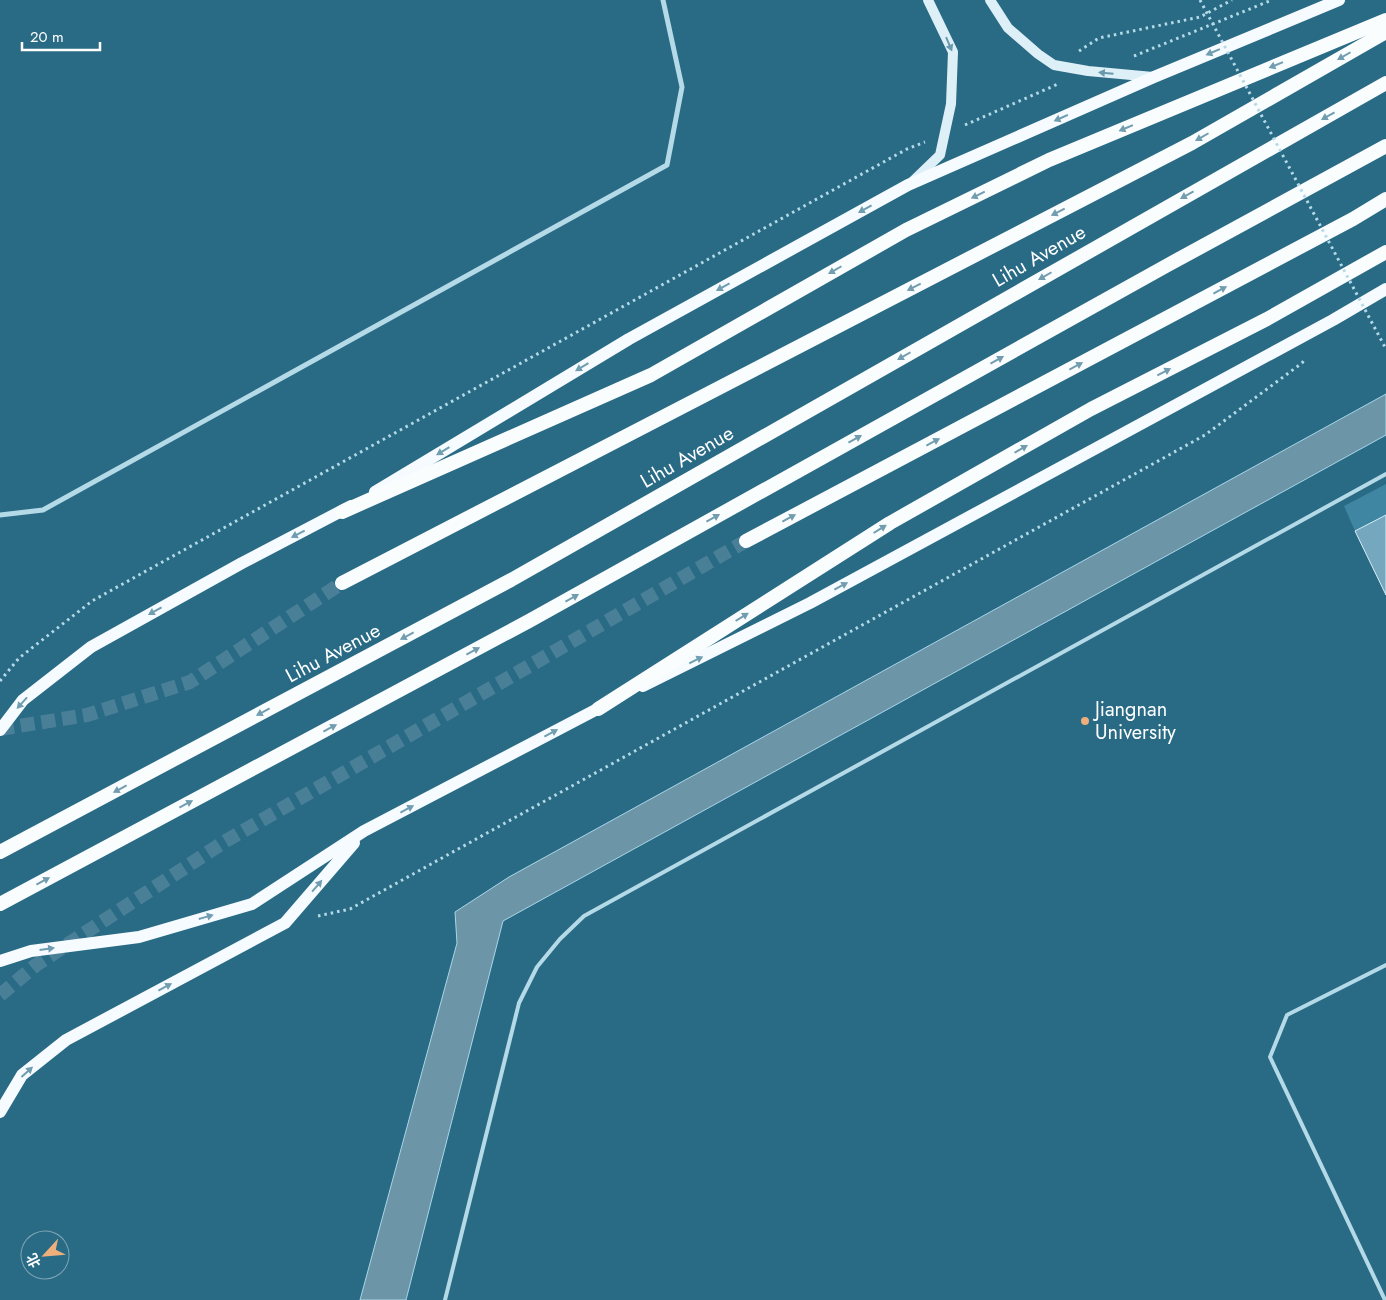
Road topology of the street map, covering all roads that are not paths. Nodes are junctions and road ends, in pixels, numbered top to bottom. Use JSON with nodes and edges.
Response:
{"nodes":[{"id":1,"x":663,"y":0,"type":"edge"},
{"id":2,"x":928,"y":0,"type":"edge"},
{"id":3,"x":990,"y":0,"type":"edge"},
{"id":4,"x":1339,"y":0,"type":"edge"},
{"id":5,"x":1386,"y":20,"type":"edge"},
{"id":6,"x":1386,"y":32,"type":"edge"},
{"id":7,"x":1154,"y":77,"type":"junction"},
{"id":8,"x":1386,"y":83,"type":"edge"},
{"id":9,"x":1386,"y":146,"type":"edge"},
{"id":10,"x":908,"y":185,"type":"junction"},
{"id":11,"x":1386,"y":199,"type":"edge"},
{"id":12,"x":1386,"y":252,"type":"edge"},
{"id":13,"x":1386,"y":289,"type":"edge"},
{"id":14,"x":1386,"y":474,"type":"edge"},
{"id":15,"x":342,"y":512,"type":"junction"},
{"id":16,"x":0,"y":515,"type":"edge"},
{"id":17,"x":746,"y":541,"type":"tunnel mouth"},
{"id":18,"x":342,"y":583,"type":"tunnel mouth"},
{"id":19,"x":598,"y":708,"type":"junction"},
{"id":20,"x":0,"y":730,"type":"edge"},
{"id":21,"x":364,"y":831,"type":"junction"},
{"id":22,"x":0,"y":852,"type":"edge"},
{"id":23,"x":0,"y":904,"type":"edge"},
{"id":24,"x":0,"y":961,"type":"edge"},
{"id":25,"x":1386,"y":965,"type":"edge"},
{"id":26,"x":0,"y":1112,"type":"edge"},
{"id":27,"x":445,"y":1300,"type":"edge"},
{"id":28,"x":1385,"y":1300,"type":"edge"}],
"edges":[{"from":1,"to":16,"type":"street"},
{"from":2,"to":10,"type":"main road","one_way":true},
{"from":7,"to":3,"type":"main road","one_way":true},
{"from":4,"to":7,"type":"main road","one_way":true},
{"from":5,"to":15,"type":"highway","one_way":true},
{"from":6,"to":18,"type":"highway","one_way":true},
{"from":7,"to":10,"type":"main road","one_way":true},
{"from":8,"to":22,"type":"highway","name":"Lihu Avenue","one_way":true},
{"from":23,"to":9,"type":"highway","one_way":true},
{"from":10,"to":15,"type":"main road","one_way":true},
{"from":17,"to":11,"type":"highway","one_way":true},
{"from":19,"to":12,"type":"highway","one_way":true},
{"from":19,"to":13,"type":"main road","one_way":true},
{"from":14,"to":27,"type":"lane"},
{"from":15,"to":20,"type":"main road","one_way":true},
{"from":21,"to":19,"type":"main road","one_way":true},
{"from":24,"to":21,"type":"main road","one_way":true},
{"from":26,"to":21,"type":"main road","one_way":true},
{"from":25,"to":28,"type":"lane"}]}
